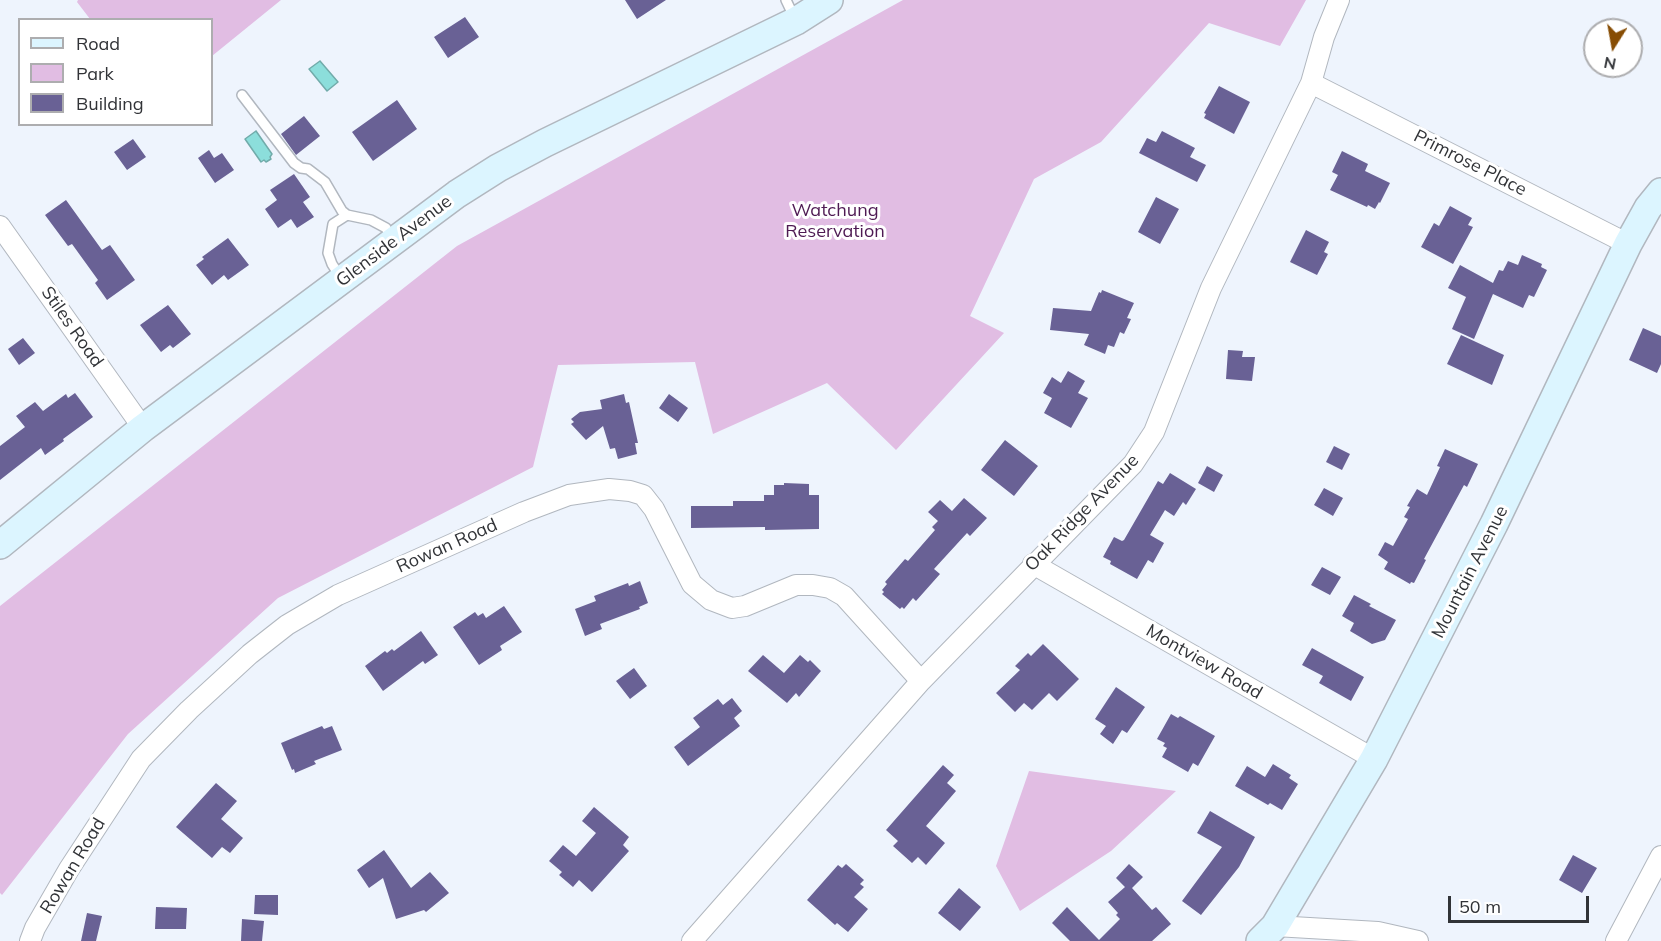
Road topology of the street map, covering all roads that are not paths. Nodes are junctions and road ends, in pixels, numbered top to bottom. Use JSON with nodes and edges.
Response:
{"nodes":[{"id":1,"x":829,"y":0,"type":"edge"},
{"id":2,"x":1339,"y":0,"type":"edge"},
{"id":3,"x":791,"y":11,"type":"edge"},
{"id":4,"x":1311,"y":83,"type":"junction"},
{"id":5,"x":242,"y":95,"type":"dead end"},
{"id":6,"x":1661,"y":192,"type":"edge"},
{"id":7,"x":347,"y":215,"type":"junction"},
{"id":8,"x":0,"y":226,"type":"edge"},
{"id":9,"x":393,"y":242,"type":"junction"},
{"id":10,"x":1628,"y":244,"type":"junction"},
{"id":11,"x":342,"y":280,"type":"junction"},
{"id":12,"x":143,"y":428,"type":"junction"},
{"id":13,"x":0,"y":545,"type":"edge"},
{"id":14,"x":1033,"y":564,"type":"junction"},
{"id":15,"x":921,"y":681,"type":"junction"},
{"id":16,"x":1374,"y":759,"type":"junction"},
{"id":17,"x":1661,"y":856,"type":"edge"},
{"id":18,"x":1267,"y":933,"type":"edge"},
{"id":19,"x":30,"y":941,"type":"edge"},
{"id":20,"x":692,"y":941,"type":"edge"},
{"id":21,"x":1418,"y":941,"type":"edge"},
{"id":22,"x":1616,"y":941,"type":"edge"}],
"edges":[{"from":1,"to":3,"type":"main road","name":"Glenside Avenue"},
{"from":2,"to":4,"type":"street","name":"Oak Ridge Avenue"},
{"from":3,"to":9,"type":"main road","name":"Glenside Avenue"},
{"from":4,"to":10,"type":"street","name":"Primrose Place"},
{"from":4,"to":14,"type":"street","name":"Oak Ridge Avenue"},
{"from":5,"to":7,"type":"lane"},
{"from":6,"to":10,"type":"main road","name":"Mountain Avenue"},
{"from":7,"to":9,"type":"lane"},
{"from":7,"to":11,"type":"lane"},
{"from":8,"to":12,"type":"street","name":"Stiles Road"},
{"from":9,"to":11,"type":"main road","name":"Glenside Avenue"},
{"from":10,"to":16,"type":"main road","name":"Mountain Avenue"},
{"from":11,"to":12,"type":"main road","name":"Glenside Avenue"},
{"from":12,"to":13,"type":"main road","name":"Glenside Avenue"},
{"from":14,"to":15,"type":"street","name":"Oak Ridge Avenue"},
{"from":14,"to":16,"type":"street","name":"Montview Road"},
{"from":15,"to":19,"type":"street","name":"Rowan Road"},
{"from":15,"to":20,"type":"street","name":"Oak Ridge Avenue"},
{"from":16,"to":18,"type":"main road","name":"Mountain Avenue"},
{"from":17,"to":22,"type":"street"},
{"from":18,"to":21,"type":"street"}]}
